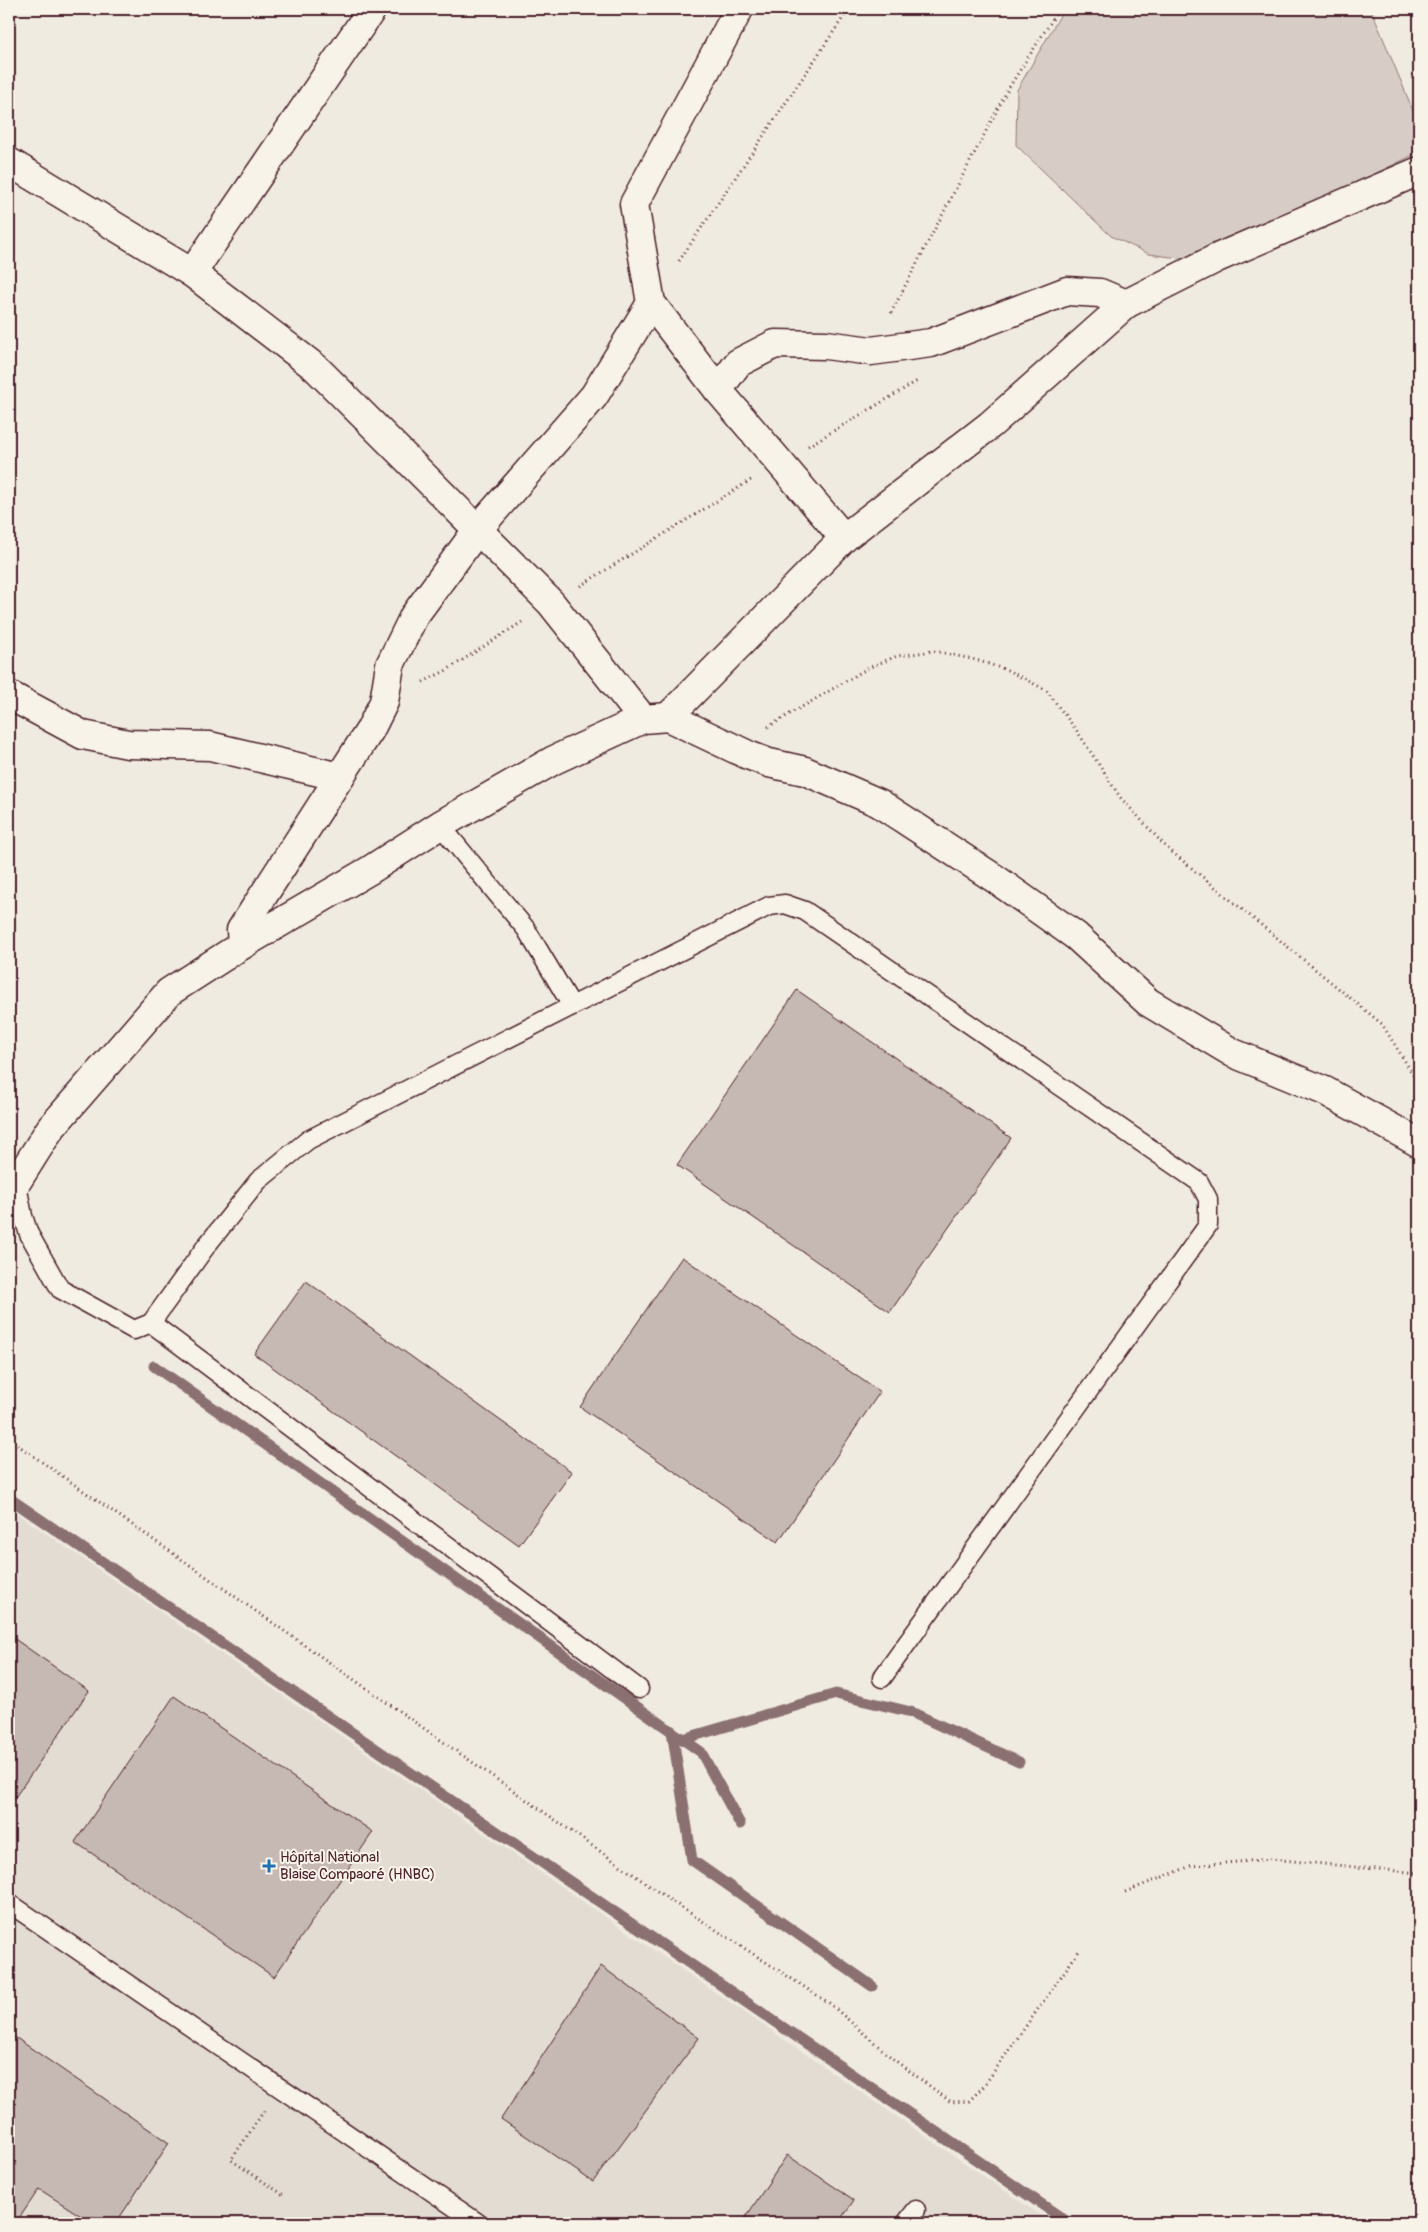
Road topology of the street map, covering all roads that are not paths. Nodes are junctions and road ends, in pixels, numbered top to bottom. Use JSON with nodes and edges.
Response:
{"nodes":[{"id":1,"x":372,"y":9,"type":"edge"},
{"id":2,"x":739,"y":9,"type":"edge"},
{"id":3,"x":9,"y":162,"type":"edge"},
{"id":4,"x":1419,"y":171,"type":"edge"},
{"id":5,"x":192,"y":274,"type":"junction"},
{"id":6,"x":651,"y":303,"type":"junction"},
{"id":7,"x":1126,"y":304,"type":"junction"},
{"id":8,"x":718,"y":390,"type":"junction"},
{"id":9,"x":478,"y":529,"type":"junction"},
{"id":10,"x":844,"y":538,"type":"junction"},
{"id":11,"x":9,"y":695,"type":"edge"},
{"id":12,"x":656,"y":718,"type":"junction"},
{"id":13,"x":340,"y":777,"type":"junction"},
{"id":14,"x":440,"y":825,"type":"junction"},
{"id":15,"x":242,"y":945,"type":"junction"},
{"id":16,"x":572,"y":1006,"type":"junction"},
{"id":17,"x":1419,"y":1143,"type":"edge"},
{"id":18,"x":22,"y":1153,"type":"edge"},
{"id":19,"x":12,"y":1187,"type":"edge"},
{"id":20,"x":151,"y":1323,"type":"junction"},
{"id":21,"x":882,"y":1678,"type":"dead end"},
{"id":22,"x":639,"y":1689,"type":"dead end"},
{"id":23,"x":9,"y":1903,"type":"edge"},
{"id":24,"x":478,"y":2223,"type":"edge"}],
"edges":[{"from":1,"to":5,"type":"street"},
{"from":2,"to":6,"type":"street"},
{"from":3,"to":5,"type":"street"},
{"from":4,"to":7,"type":"street"},
{"from":5,"to":9,"type":"street"},
{"from":6,"to":8,"type":"street"},
{"from":6,"to":9,"type":"street"},
{"from":7,"to":8,"type":"street"},
{"from":7,"to":10,"type":"street"},
{"from":8,"to":10,"type":"street"},
{"from":9,"to":12,"type":"street"},
{"from":9,"to":13,"type":"street"},
{"from":10,"to":12,"type":"street"},
{"from":11,"to":13,"type":"street"},
{"from":12,"to":14,"type":"street"},
{"from":12,"to":17,"type":"street"},
{"from":13,"to":15,"type":"street"},
{"from":14,"to":15,"type":"street"},
{"from":14,"to":16,"type":"lane"},
{"from":15,"to":18,"type":"street"},
{"from":16,"to":20,"type":"lane"},
{"from":16,"to":21,"type":"lane"},
{"from":18,"to":19,"type":"street"},
{"from":19,"to":20,"type":"lane"},
{"from":20,"to":22,"type":"lane"},
{"from":23,"to":24,"type":"lane"}]}
